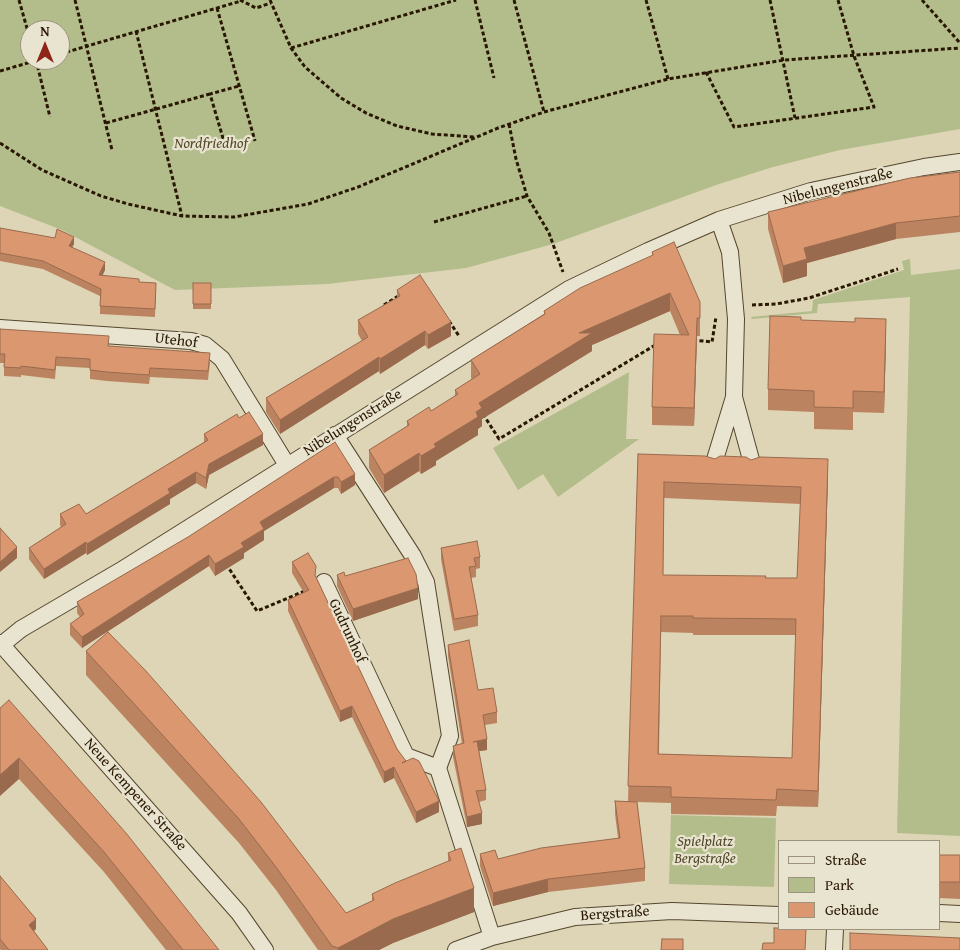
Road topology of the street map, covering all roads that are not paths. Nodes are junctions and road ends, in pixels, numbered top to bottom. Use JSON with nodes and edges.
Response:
{"nodes":[{"id":1,"x":960,"y":162,"type":"edge"},
{"id":2,"x":719,"y":220,"type":"junction"},
{"id":3,"x":0,"y":328,"type":"edge"},
{"id":4,"x":734,"y":397,"type":"junction"},
{"id":5,"x":335,"y":435,"type":"junction"},
{"id":6,"x":287,"y":465,"type":"junction"},
{"id":7,"x":713,"y":466,"type":"edge"},
{"id":8,"x":753,"y":467,"type":"edge"},
{"id":9,"x":324,"y":582,"type":"road end"},
{"id":10,"x":1,"y":645,"type":"edge"},
{"id":11,"x":438,"y":768,"type":"junction"},
{"id":12,"x":940,"y":913,"type":"edge"},
{"id":13,"x":960,"y":914,"type":"edge"},
{"id":14,"x":778,"y":915,"type":"edge"},
{"id":15,"x":834,"y":930,"type":"edge"},
{"id":16,"x":492,"y":937,"type":"junction"},
{"id":17,"x":265,"y":950,"type":"edge"},
{"id":18,"x":456,"y":950,"type":"edge"},
{"id":19,"x":834,"y":950,"type":"edge"}],
"edges":[{"from":1,"to":2,"type":"street","name":"Nibelungenstraße"},
{"from":2,"to":4,"type":"street"},
{"from":2,"to":5,"type":"street","name":"Nibelungenstraße"},
{"from":3,"to":6,"type":"street","name":"Utehof"},
{"from":4,"to":7,"type":"street"},
{"from":4,"to":8,"type":"street"},
{"from":5,"to":6,"type":"street","name":"Nibelungenstraße"},
{"from":5,"to":11,"type":"street"},
{"from":6,"to":10,"type":"street","name":"Nibelungenstraße"},
{"from":9,"to":11,"type":"street","name":"Gudrunhof"},
{"from":10,"to":17,"type":"street","name":"Neue Kempener Straße"},
{"from":11,"to":16,"type":"street"},
{"from":12,"to":13,"type":"street"},
{"from":14,"to":16,"type":"street","name":"Bergstraße"},
{"from":15,"to":19,"type":"street"},
{"from":16,"to":18,"type":"street","name":"Bergstraße"}]}
